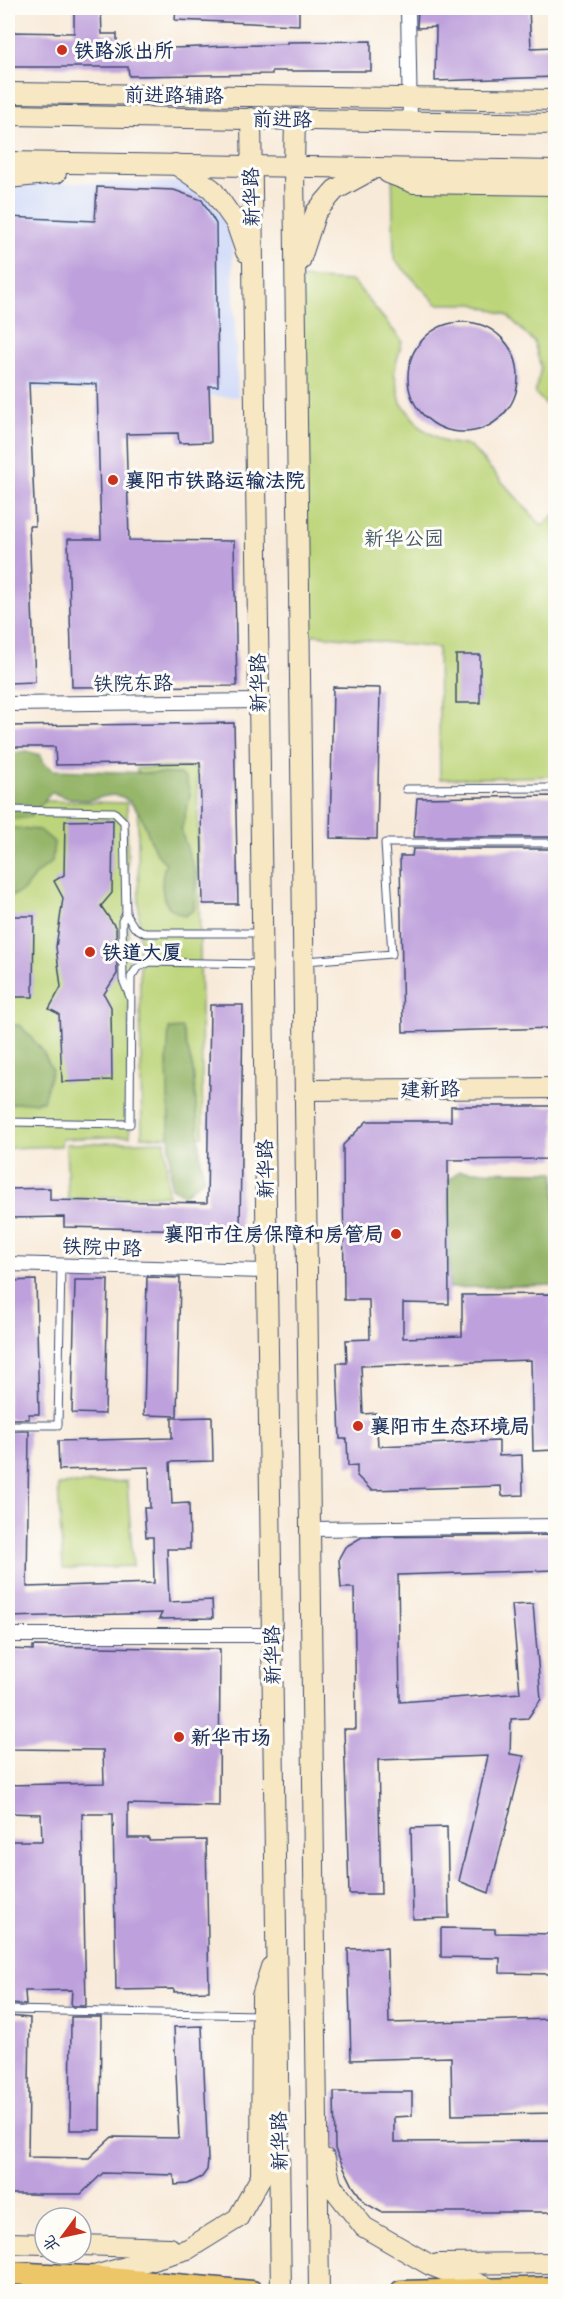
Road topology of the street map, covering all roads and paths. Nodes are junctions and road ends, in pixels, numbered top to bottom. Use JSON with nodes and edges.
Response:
{"nodes":[{"id":1,"x":408,"y":8,"type":"edge"},
{"id":2,"x":8,"y":93,"type":"edge"},
{"id":3,"x":410,"y":98,"type":"junction"},
{"id":4,"x":555,"y":100,"type":"edge"},
{"id":5,"x":8,"y":115,"type":"edge"},
{"id":6,"x":251,"y":118,"type":"junction"},
{"id":7,"x":295,"y":119,"type":"junction"},
{"id":8,"x":410,"y":121,"type":"junction"},
{"id":9,"x":555,"y":124,"type":"edge"},
{"id":10,"x":8,"y":162,"type":"edge"},
{"id":11,"x":170,"y":164,"type":"junction"},
{"id":12,"x":250,"y":165,"type":"junction"},
{"id":13,"x":294,"y":166,"type":"junction"},
{"id":14,"x":374,"y":168,"type":"junction"},
{"id":15,"x":555,"y":171,"type":"edge"},
{"id":16,"x":8,"y":178,"type":"edge"},
{"id":17,"x":555,"y":185,"type":"edge"},
{"id":18,"x":252,"y":270,"type":"junction"},
{"id":19,"x":295,"y":278,"type":"junction"},
{"id":20,"x":258,"y":701,"type":"junction"},
{"id":21,"x":8,"y":704,"type":"edge"},
{"id":22,"x":555,"y":788,"type":"edge"},
{"id":23,"x":406,"y":789,"type":"dead end"},
{"id":24,"x":8,"y":810,"type":"edge"},
{"id":25,"x":555,"y":843,"type":"edge"},
{"id":26,"x":126,"y":914,"type":"junction"},
{"id":27,"x":262,"y":933,"type":"junction"},
{"id":28,"x":303,"y":961,"type":"junction"},
{"id":29,"x":262,"y":964,"type":"junction"},
{"id":30,"x":131,"y":1000,"type":"junction"},
{"id":31,"x":555,"y":1088,"type":"edge"},
{"id":32,"x":305,"y":1090,"type":"junction"},
{"id":33,"x":8,"y":1122,"type":"edge"},
{"id":34,"x":8,"y":1264,"type":"edge"},
{"id":35,"x":62,"y":1265,"type":"junction"},
{"id":36,"x":267,"y":1271,"type":"junction"},
{"id":37,"x":8,"y":1425,"type":"edge"},
{"id":38,"x":555,"y":1526,"type":"edge"},
{"id":39,"x":310,"y":1529,"type":"junction"},
{"id":40,"x":8,"y":1635,"type":"edge"},
{"id":41,"x":272,"y":1635,"type":"junction"},
{"id":42,"x":276,"y":1950,"type":"junction"},
{"id":43,"x":8,"y":2010,"type":"edge"},
{"id":44,"x":262,"y":2015,"type":"junction"},
{"id":45,"x":317,"y":2129,"type":"junction"},
{"id":46,"x":8,"y":2243,"type":"edge"},
{"id":47,"x":33,"y":2244,"type":"edge"},
{"id":48,"x":93,"y":2245,"type":"edge"},
{"id":49,"x":188,"y":2249,"type":"junction"},
{"id":50,"x":555,"y":2263,"type":"edge"},
{"id":51,"x":430,"y":2265,"type":"junction"},
{"id":52,"x":8,"y":2273,"type":"edge"},
{"id":53,"x":88,"y":2277,"type":"junction"},
{"id":54,"x":555,"y":2288,"type":"edge"},
{"id":55,"x":492,"y":2289,"type":"junction"},
{"id":56,"x":252,"y":2292,"type":"edge"},
{"id":57,"x":281,"y":2292,"type":"edge"},
{"id":58,"x":319,"y":2292,"type":"edge"},
{"id":59,"x":401,"y":2292,"type":"edge"}],
"edges":[{"from":1,"to":3,"type":"street"},
{"from":2,"to":3,"type":"main road","name":"前进路辅路"},
{"from":3,"to":4,"type":"main road","name":"前进路辅路"},
{"from":3,"to":8,"type":"street"},
{"from":5,"to":6,"type":"main road","name":"前进路"},
{"from":6,"to":7,"type":"main road","name":"前进路"},
{"from":6,"to":12,"type":"main road","name":"新华路"},
{"from":7,"to":8,"type":"main road","name":"前进路"},
{"from":7,"to":13,"type":"main road","name":"新华路"},
{"from":8,"to":9,"type":"main road","name":"前进路"},
{"from":10,"to":11,"type":"main road"},
{"from":11,"to":12,"type":"main road"},
{"from":11,"to":16,"type":"main road"},
{"from":11,"to":18,"type":"main road"},
{"from":12,"to":13,"type":"main road"},
{"from":12,"to":18,"type":"main road","name":"新华路"},
{"from":13,"to":14,"type":"main road"},
{"from":13,"to":19,"type":"main road","name":"新华路"},
{"from":14,"to":15,"type":"main road"},
{"from":14,"to":17,"type":"main road"},
{"from":14,"to":19,"type":"main road"},
{"from":18,"to":20,"type":"main road","name":"新华路"},
{"from":19,"to":28,"type":"main road","name":"新华路"},
{"from":20,"to":21,"type":"street","name":"铁院东路"},
{"from":20,"to":27,"type":"main road","name":"新华路"},
{"from":22,"to":23,"type":"lane"},
{"from":24,"to":26,"type":"lane"},
{"from":25,"to":28,"type":"lane"},
{"from":26,"to":27,"type":"lane"},
{"from":26,"to":30,"type":"lane"},
{"from":27,"to":29,"type":"main road","name":"新华路"},
{"from":28,"to":32,"type":"main road","name":"新华路"},
{"from":29,"to":30,"type":"lane"},
{"from":29,"to":36,"type":"main road","name":"新华路"},
{"from":30,"to":33,"type":"lane"},
{"from":31,"to":32,"type":"main road","name":"建新路"},
{"from":32,"to":39,"type":"main road","name":"新华路"},
{"from":34,"to":35,"type":"street","name":"铁院中路"},
{"from":35,"to":36,"type":"street","name":"铁院中路"},
{"from":35,"to":37,"type":"lane"},
{"from":36,"to":41,"type":"main road","name":"新华路"},
{"from":38,"to":39,"type":"street"},
{"from":39,"to":45,"type":"main road","name":"新华路"},
{"from":40,"to":41,"type":"street"},
{"from":41,"to":42,"type":"main road","name":"新华路"},
{"from":42,"to":44,"type":"main road"},
{"from":42,"to":57,"type":"main road","name":"新华路"},
{"from":43,"to":44,"type":"lane"},
{"from":44,"to":49,"type":"main road"},
{"from":45,"to":51,"type":"main road"},
{"from":45,"to":58,"type":"main road","name":"新华路"},
{"from":46,"to":47,"type":"main road"},
{"from":48,"to":49,"type":"main road"},
{"from":49,"to":53,"type":"main road"},
{"from":50,"to":51,"type":"main road"},
{"from":51,"to":55,"type":"main road"},
{"from":52,"to":53,"type":"main road"},
{"from":53,"to":56,"type":"main road"},
{"from":54,"to":55,"type":"main road"},
{"from":55,"to":59,"type":"main road"}]}
